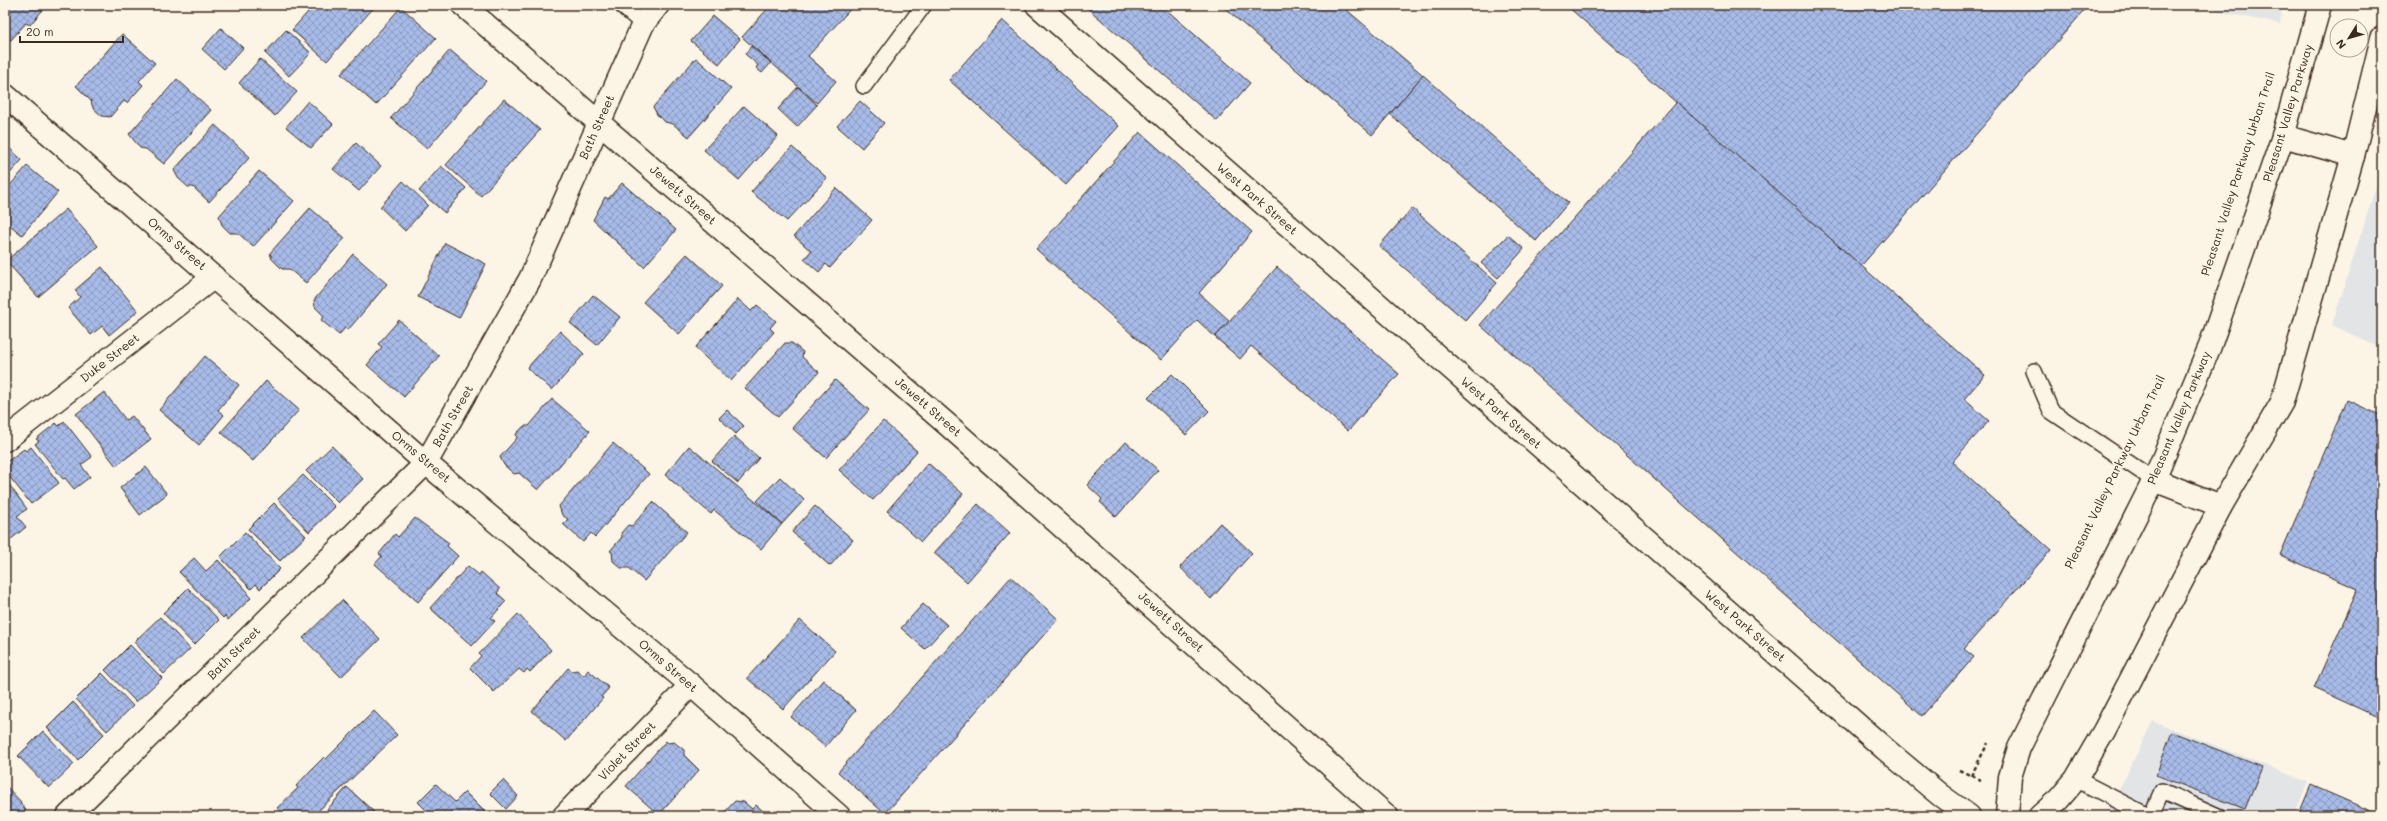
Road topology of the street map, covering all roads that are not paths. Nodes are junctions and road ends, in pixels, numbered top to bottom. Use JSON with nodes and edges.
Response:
{"nodes":[{"id":1,"x":463,"y":5,"type":"edge"},
{"id":2,"x":621,"y":5,"type":"edge"},
{"id":3,"x":658,"y":5,"type":"edge"},
{"id":4,"x":924,"y":5,"type":"edge"},
{"id":5,"x":1037,"y":5,"type":"edge"},
{"id":6,"x":2320,"y":5,"type":"edge"},
{"id":7,"x":643,"y":24,"type":"junction"},
{"id":8,"x":2382,"y":38,"type":"edge"},
{"id":9,"x":864,"y":86,"type":"dead end"},
{"id":10,"x":5,"y":95,"type":"edge"},
{"id":11,"x":599,"y":122,"type":"junction"},
{"id":12,"x":2282,"y":136,"type":"junction"},
{"id":13,"x":2354,"y":156,"type":"junction"},
{"id":14,"x":214,"y":277,"type":"junction"},
{"id":15,"x":2034,"y":371,"type":"dead end"},
{"id":16,"x":5,"y":440,"type":"edge"},
{"id":17,"x":426,"y":463,"type":"junction"},
{"id":18,"x":2154,"y":480,"type":"junction"},
{"id":19,"x":2221,"y":506,"type":"junction"},
{"id":20,"x":691,"y":685,"type":"junction"},
{"id":21,"x":2076,"y":779,"type":"junction"},
{"id":22,"x":68,"y":816,"type":"edge"},
{"id":23,"x":564,"y":816,"type":"edge"},
{"id":24,"x":839,"y":816,"type":"edge"},
{"id":25,"x":1387,"y":816,"type":"edge"},
{"id":26,"x":1969,"y":816,"type":"edge"},
{"id":27,"x":2007,"y":816,"type":"edge"},
{"id":28,"x":2040,"y":816,"type":"edge"},
{"id":29,"x":2149,"y":816,"type":"edge"},
{"id":30,"x":2218,"y":816,"type":"edge"}],
"edges":[{"from":1,"to":11,"type":"street","name":"Jewett Street"},
{"from":2,"to":7,"type":"lane"},
{"from":3,"to":7,"type":"street","name":"Bath Street"},
{"from":4,"to":9,"type":"lane"},
{"from":5,"to":26,"type":"street","name":"West Park Street"},
{"from":6,"to":12,"type":"street","name":"Pleasant Valley Parkway"},
{"from":7,"to":11,"type":"street","name":"Bath Street"},
{"from":8,"to":13,"type":"street"},
{"from":10,"to":14,"type":"street","name":"Orms Street"},
{"from":11,"to":17,"type":"street","name":"Bath Street"},
{"from":11,"to":25,"type":"street","name":"Jewett Street"},
{"from":12,"to":13,"type":"street"},
{"from":12,"to":18,"type":"street","name":"Pleasant Valley Parkway"},
{"from":13,"to":19,"type":"street"},
{"from":14,"to":16,"type":"street","name":"Duke Street"},
{"from":14,"to":17,"type":"street","name":"Orms Street"},
{"from":15,"to":18,"type":"lane"},
{"from":17,"to":20,"type":"street","name":"Orms Street"},
{"from":17,"to":22,"type":"street","name":"Bath Street"},
{"from":18,"to":19,"type":"street"},
{"from":18,"to":27,"type":"street","name":"Pleasant Valley Parkway"},
{"from":19,"to":21,"type":"street"},
{"from":20,"to":23,"type":"street","name":"Violet Street"},
{"from":20,"to":24,"type":"street","name":"Orms Street"},
{"from":21,"to":28,"type":"street"},
{"from":21,"to":29,"type":"lane"},
{"from":29,"to":30,"type":"lane"}]}
